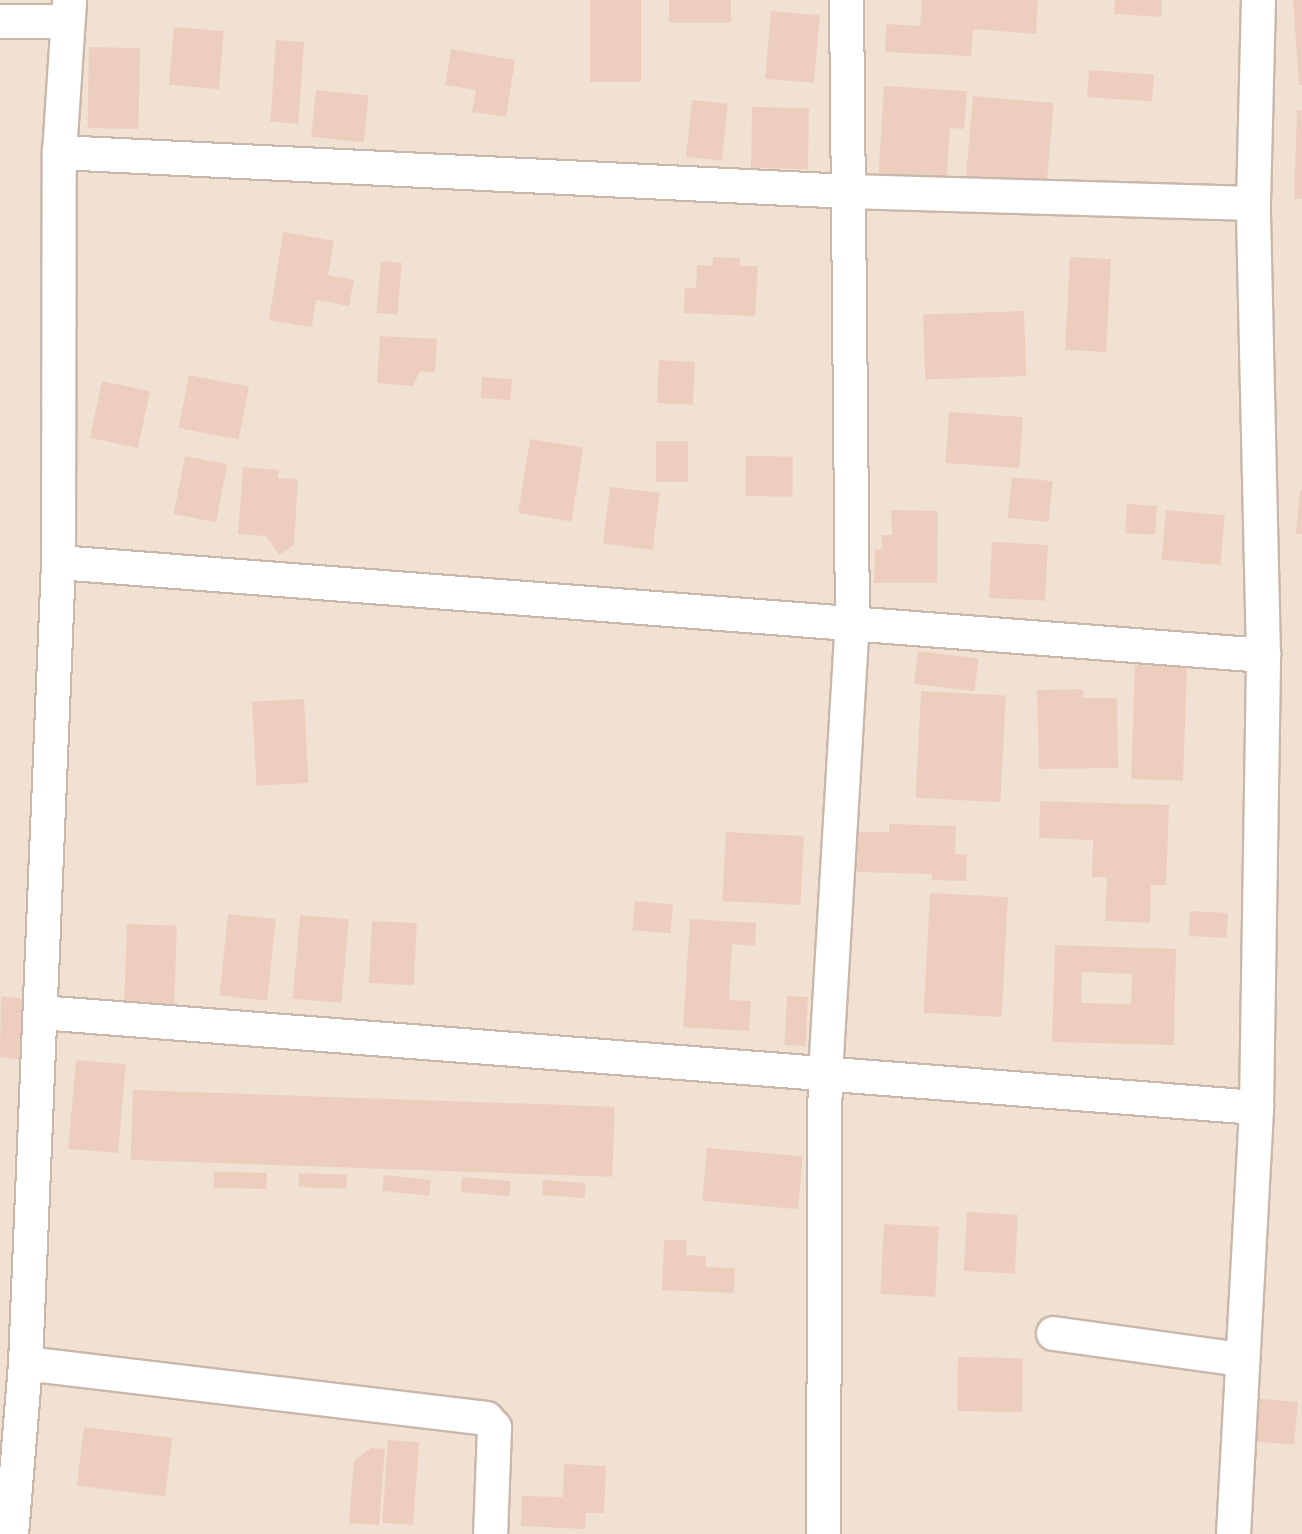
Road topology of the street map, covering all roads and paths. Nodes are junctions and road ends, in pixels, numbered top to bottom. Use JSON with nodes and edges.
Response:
{"nodes":[{"id":1,"x":846,"y":0,"type":"edge"},
{"id":2,"x":1258,"y":0,"type":"edge"},
{"id":3,"x":68,"y":10,"type":"edge"},
{"id":4,"x":0,"y":22,"type":"edge"},
{"id":5,"x":59,"y":152,"type":"junction"},
{"id":6,"x":849,"y":191,"type":"junction"},
{"id":7,"x":1253,"y":203,"type":"junction"},
{"id":8,"x":58,"y":562,"type":"junction"},
{"id":9,"x":852,"y":623,"type":"junction"},
{"id":10,"x":1262,"y":655,"type":"junction"},
{"id":11,"x":40,"y":1012,"type":"junction"},
{"id":12,"x":825,"y":1073,"type":"junction"},
{"id":13,"x":1255,"y":1107,"type":"junction"},
{"id":14,"x":1053,"y":1333,"type":"dead end"},
{"id":15,"x":1240,"y":1359,"type":"junction"},
{"id":16,"x":25,"y":1363,"type":"junction"},
{"id":17,"x":11,"y":1534,"type":"edge"},
{"id":18,"x":489,"y":1534,"type":"edge"},
{"id":19,"x":823,"y":1534,"type":"edge"},
{"id":20,"x":1233,"y":1534,"type":"edge"}],
"edges":[{"from":1,"to":6,"type":"street"},
{"from":2,"to":7,"type":"street"},
{"from":3,"to":4,"type":"street"},
{"from":3,"to":5,"type":"street"},
{"from":5,"to":6,"type":"street"},
{"from":5,"to":8,"type":"street"},
{"from":6,"to":7,"type":"street"},
{"from":6,"to":9,"type":"street"},
{"from":7,"to":10,"type":"street"},
{"from":8,"to":9,"type":"street"},
{"from":8,"to":11,"type":"street"},
{"from":9,"to":10,"type":"street"},
{"from":9,"to":12,"type":"street"},
{"from":10,"to":13,"type":"street"},
{"from":11,"to":12,"type":"street"},
{"from":11,"to":16,"type":"street"},
{"from":12,"to":13,"type":"street"},
{"from":12,"to":19,"type":"street"},
{"from":13,"to":15,"type":"street"},
{"from":14,"to":15,"type":"street"},
{"from":15,"to":20,"type":"street"},
{"from":16,"to":17,"type":"street"},
{"from":16,"to":18,"type":"street"}]}
